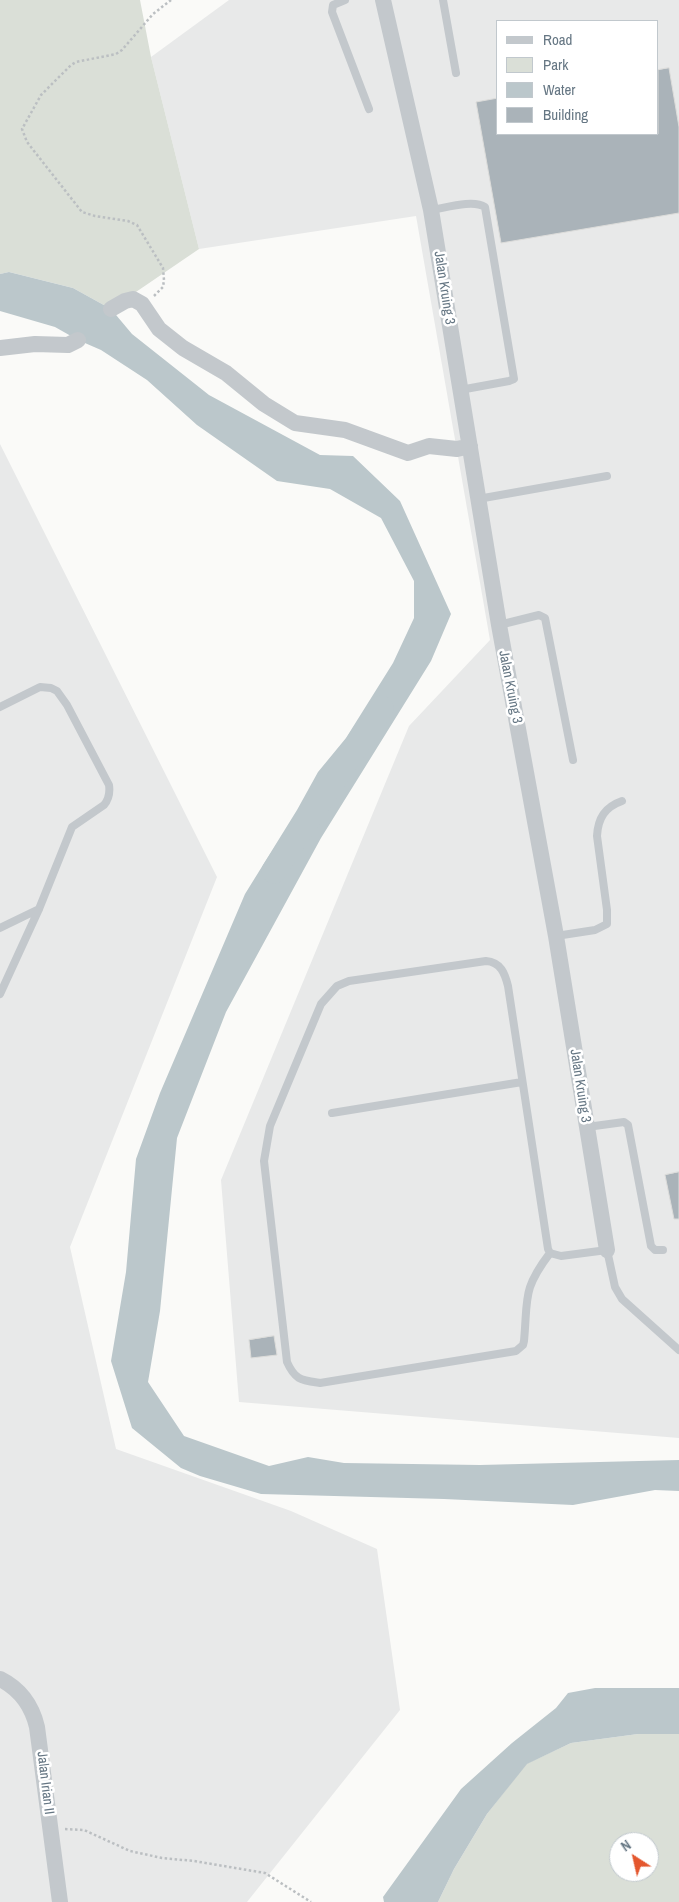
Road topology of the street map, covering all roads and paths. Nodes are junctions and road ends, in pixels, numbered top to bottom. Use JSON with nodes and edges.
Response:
{"nodes":[{"id":1,"x":171,"y":0,"type":"edge"},
{"id":2,"x":345,"y":0,"type":"edge"},
{"id":3,"x":383,"y":0,"type":"edge"},
{"id":4,"x":443,"y":0,"type":"edge"},
{"id":5,"x":456,"y":73,"type":"dead end"},
{"id":6,"x":369,"y":108,"type":"dead end"},
{"id":7,"x":431,"y":210,"type":"junction"},
{"id":8,"x":142,"y":304,"type":"junction"},
{"id":9,"x":112,"y":309,"type":"dead end"},
{"id":10,"x":78,"y":340,"type":"dead end"},
{"id":11,"x":0,"y":348,"type":"edge"},
{"id":12,"x":460,"y":390,"type":"junction"},
{"id":13,"x":470,"y":446,"type":"junction"},
{"id":14,"x":607,"y":476,"type":"dead end"},
{"id":15,"x":478,"y":499,"type":"junction"},
{"id":16,"x":499,"y":625,"type":"junction"},
{"id":17,"x":0,"y":707,"type":"edge"},
{"id":18,"x":573,"y":760,"type":"dead end"},
{"id":19,"x":622,"y":801,"type":"dead end"},
{"id":20,"x":39,"y":909,"type":"junction"},
{"id":21,"x":0,"y":928,"type":"edge"},
{"id":22,"x":556,"y":936,"type":"junction"},
{"id":23,"x":0,"y":994,"type":"edge"},
{"id":24,"x":522,"y":1082,"type":"junction"},
{"id":25,"x":332,"y":1113,"type":"dead end"},
{"id":26,"x":587,"y":1127,"type":"junction"},
{"id":27,"x":607,"y":1250,"type":"junction"},
{"id":28,"x":663,"y":1250,"type":"dead end"},
{"id":29,"x":550,"y":1253,"type":"junction"},
{"id":30,"x":679,"y":1350,"type":"edge"},
{"id":31,"x":0,"y":1679,"type":"edge"},
{"id":32,"x":50,"y":1828,"type":"junction"},
{"id":33,"x":60,"y":1902,"type":"edge"},
{"id":34,"x":311,"y":1902,"type":"edge"}],
"edges":[{"from":1,"to":8,"type":"path"},
{"from":2,"to":6,"type":"lane"},
{"from":3,"to":7,"type":"street","name":"Jalan Kruing 3"},
{"from":4,"to":5,"type":"lane"},
{"from":7,"to":12,"type":"street","name":"Jalan Kruing 3"},
{"from":7,"to":12,"type":"lane"},
{"from":8,"to":9,"type":"street"},
{"from":8,"to":13,"type":"street"},
{"from":10,"to":11,"type":"street"},
{"from":12,"to":13,"type":"street","name":"Jalan Kruing 3"},
{"from":13,"to":15,"type":"street","name":"Jalan Kruing 3"},
{"from":14,"to":15,"type":"lane"},
{"from":15,"to":16,"type":"street","name":"Jalan Kruing 3"},
{"from":16,"to":18,"type":"lane"},
{"from":16,"to":22,"type":"street","name":"Jalan Kruing 3"},
{"from":17,"to":20,"type":"lane"},
{"from":19,"to":22,"type":"lane"},
{"from":20,"to":21,"type":"lane"},
{"from":20,"to":23,"type":"lane"},
{"from":22,"to":26,"type":"street","name":"Jalan Kruing 3"},
{"from":24,"to":25,"type":"lane"},
{"from":24,"to":29,"type":"lane"},
{"from":24,"to":29,"type":"lane"},
{"from":26,"to":27,"type":"street","name":"Jalan Kruing 3"},
{"from":26,"to":28,"type":"lane"},
{"from":27,"to":29,"type":"lane"},
{"from":27,"to":30,"type":"lane","name":"Jalan Kruing 3"},
{"from":31,"to":32,"type":"street","name":"Jalan Irian II"},
{"from":32,"to":33,"type":"street","name":"Jalan Irian II"},
{"from":32,"to":34,"type":"path"}]}
